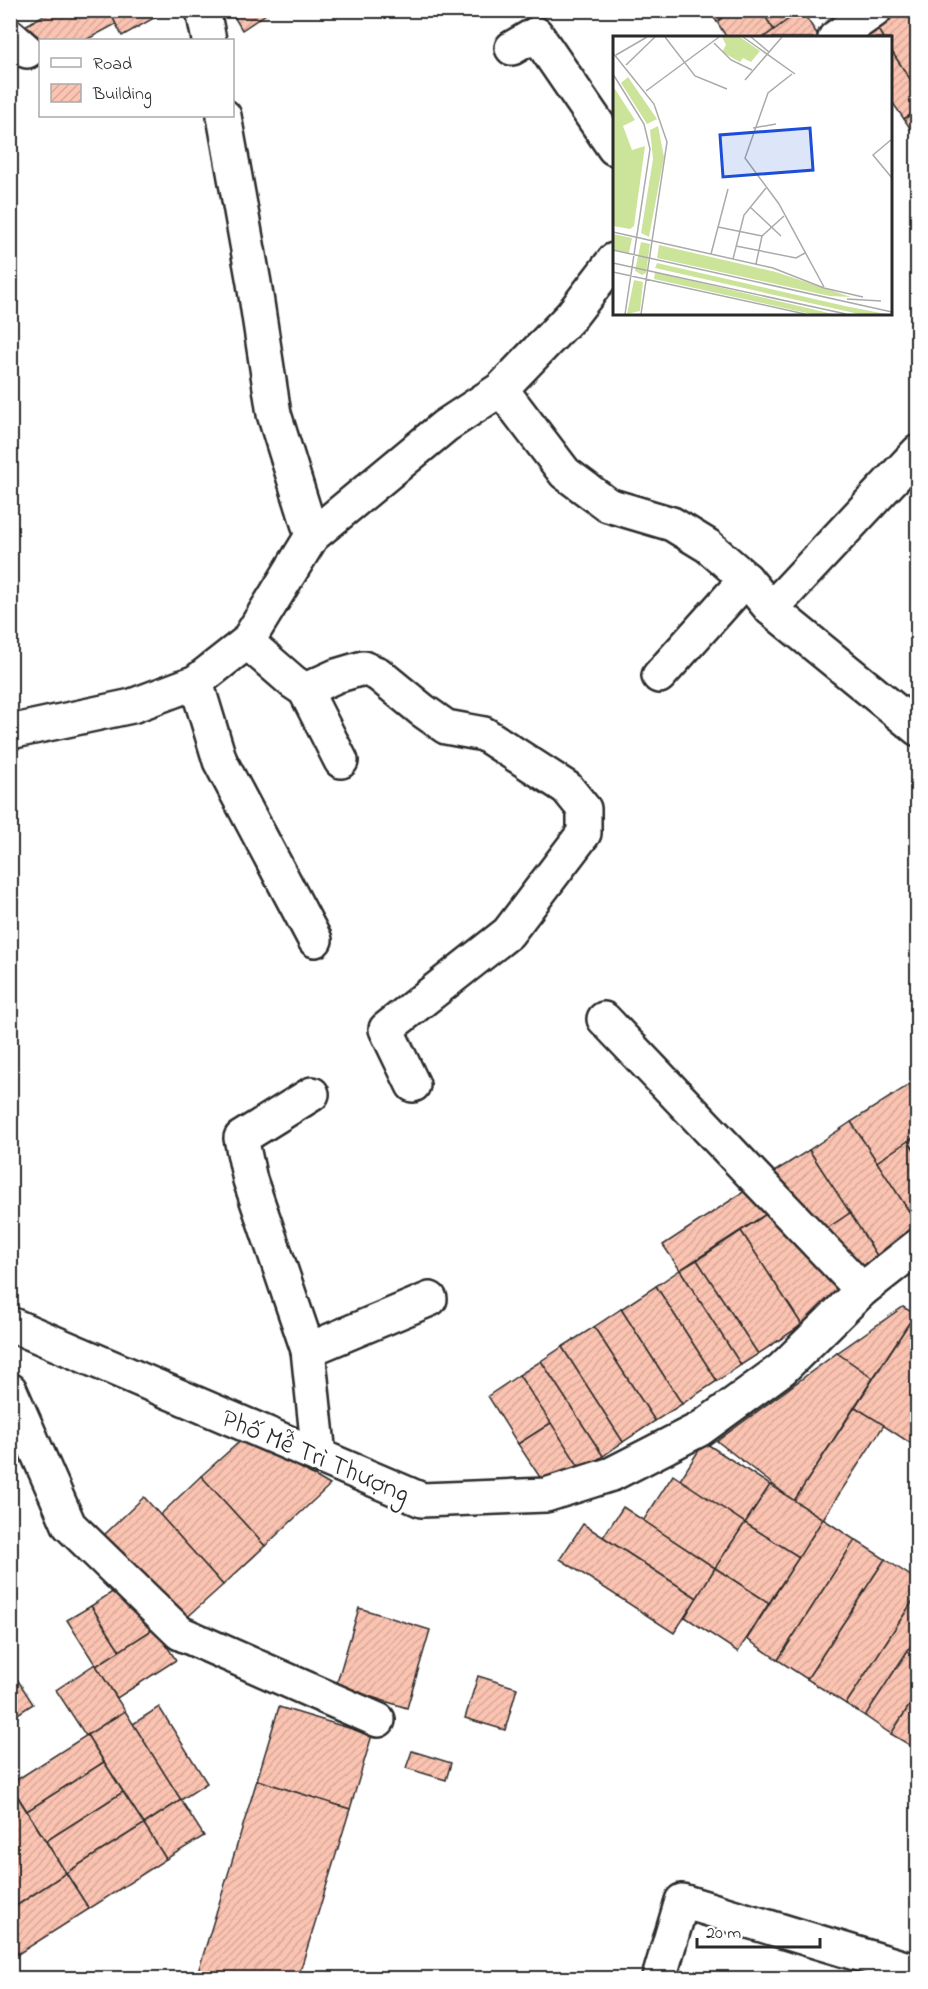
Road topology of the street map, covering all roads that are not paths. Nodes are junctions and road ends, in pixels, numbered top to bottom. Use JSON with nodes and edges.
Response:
{"nodes":[{"id":1,"x":203,"y":10,"type":"edge"},
{"id":2,"x":874,"y":10,"type":"edge"},
{"id":3,"x":838,"y":36,"type":"edge"},
{"id":4,"x":209,"y":39,"type":"edge"},
{"id":5,"x":512,"y":48,"type":"dead end"},
{"id":6,"x":224,"y":117,"type":"edge"},
{"id":7,"x":613,"y":145,"type":"edge"},
{"id":8,"x":613,"y":263,"type":"edge"},
{"id":9,"x":501,"y":389,"type":"junction"},
{"id":10,"x":918,"y":452,"type":"edge"},
{"id":11,"x":312,"y":536,"type":"junction"},
{"id":12,"x":746,"y":579,"type":"junction"},
{"id":13,"x":771,"y":609,"type":"junction"},
{"id":14,"x":248,"y":642,"type":"junction"},
{"id":15,"x":659,"y":676,"type":"dead end"},
{"id":16,"x":196,"y":682,"type":"junction"},
{"id":17,"x":305,"y":690,"type":"junction"},
{"id":18,"x":912,"y":713,"type":"edge"},
{"id":19,"x":10,"y":732,"type":"edge"},
{"id":20,"x":341,"y":761,"type":"dead end"},
{"id":21,"x":315,"y":940,"type":"dead end"},
{"id":22,"x":604,"y":1019,"type":"dead end"},
{"id":23,"x":413,"y":1085,"type":"dead end"},
{"id":24,"x":312,"y":1094,"type":"dead end"},
{"id":25,"x":911,"y":1259,"type":"edge"},
{"id":26,"x":862,"y":1290,"type":"junction"},
{"id":27,"x":430,"y":1299,"type":"dead end"},
{"id":28,"x":10,"y":1324,"type":"edge"},
{"id":29,"x":308,"y":1350,"type":"junction"},
{"id":30,"x":10,"y":1390,"type":"edge"},
{"id":31,"x":319,"y":1456,"type":"junction"},
{"id":32,"x":378,"y":1720,"type":"dead end"},
{"id":33,"x":918,"y":1972,"type":"edge"},
{"id":34,"x":659,"y":1978,"type":"edge"}],
"edges":[{"from":1,"to":4,"type":"street"},
{"from":2,"to":3,"type":"street"},
{"from":5,"to":7,"type":"street"},
{"from":6,"to":11,"type":"street"},
{"from":8,"to":9,"type":"street"},
{"from":9,"to":11,"type":"street"},
{"from":9,"to":12,"type":"street"},
{"from":10,"to":13,"type":"street"},
{"from":11,"to":14,"type":"street"},
{"from":12,"to":13,"type":"street"},
{"from":12,"to":15,"type":"street"},
{"from":13,"to":18,"type":"street"},
{"from":14,"to":16,"type":"street"},
{"from":14,"to":17,"type":"street"},
{"from":16,"to":19,"type":"street"},
{"from":16,"to":21,"type":"street"},
{"from":17,"to":20,"type":"street"},
{"from":17,"to":23,"type":"street"},
{"from":22,"to":26,"type":"street"},
{"from":24,"to":29,"type":"street"},
{"from":25,"to":26,"type":"street","name":"Phố Mễ Trì Thượng"},
{"from":26,"to":31,"type":"street","name":"Phố Mễ Trì Thượng"},
{"from":27,"to":29,"type":"street"},
{"from":28,"to":31,"type":"street","name":"Phố Mễ Trì Thượng"},
{"from":29,"to":31,"type":"street"},
{"from":30,"to":32,"type":"street"},
{"from":33,"to":34,"type":"street"}]}
